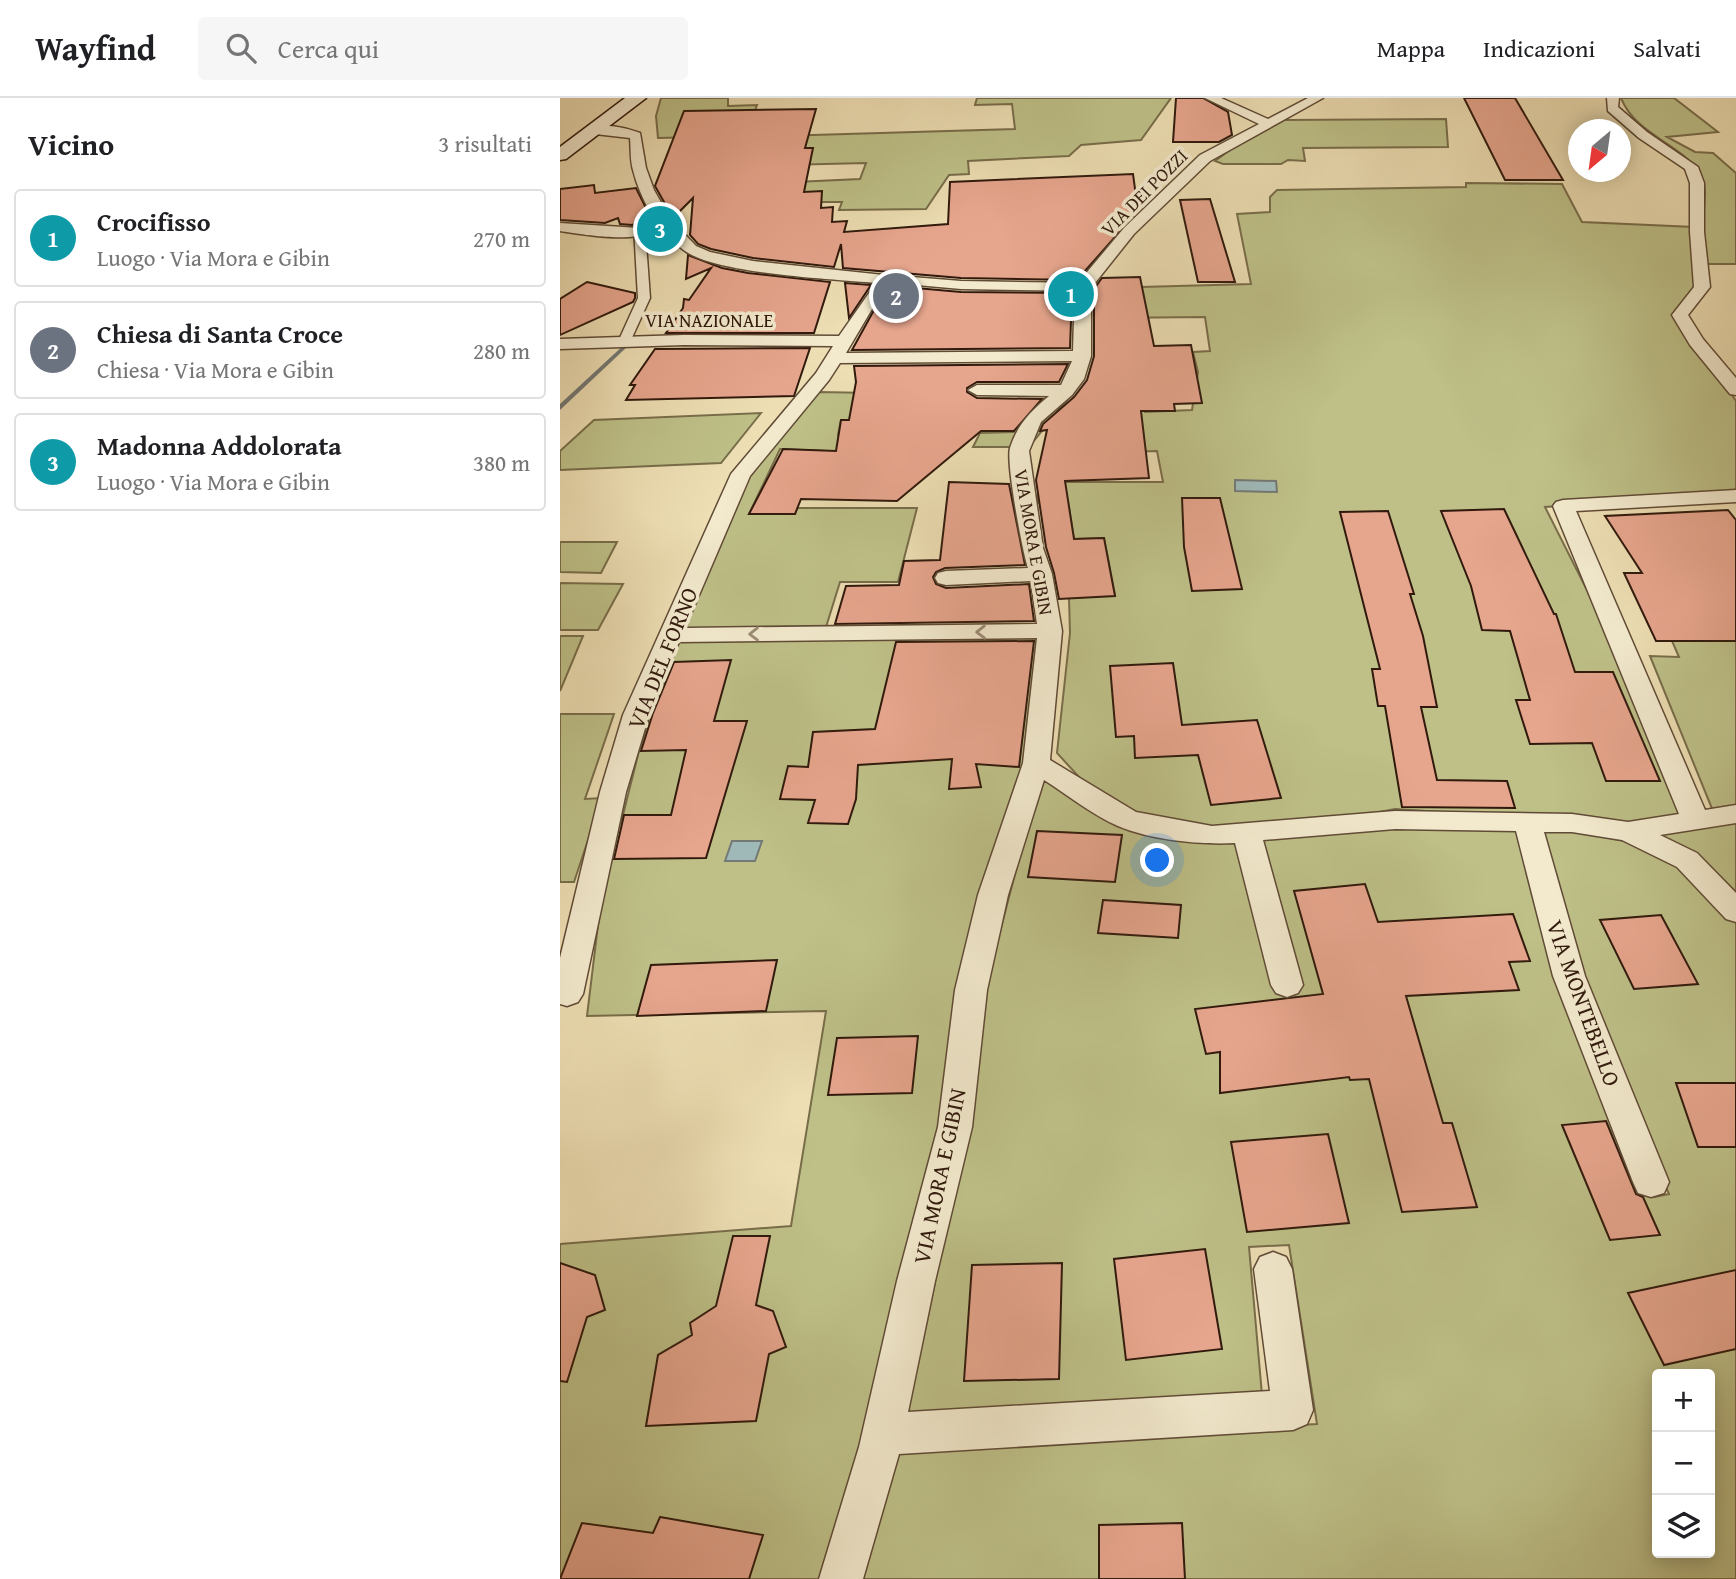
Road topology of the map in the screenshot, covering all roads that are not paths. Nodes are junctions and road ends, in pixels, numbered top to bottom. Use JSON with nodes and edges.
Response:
{"nodes":[{"id":1,"x":1211,"y":98,"type":"edge"},
{"id":2,"x":1317,"y":98,"type":"edge"},
{"id":3,"x":1613,"y":98,"type":"edge"},
{"id":4,"x":629,"y":101,"type":"edge"},
{"id":5,"x":1275,"y":120,"type":"junction"},
{"id":6,"x":595,"y":130,"type":"junction"},
{"id":7,"x":560,"y":155,"type":"edge"},
{"id":8,"x":664,"y":219,"type":"junction"},
{"id":9,"x":560,"y":227,"type":"edge"},
{"id":10,"x":639,"y":232,"type":"junction"},
{"id":11,"x":887,"y":279,"type":"junction"},
{"id":12,"x":1083,"y":287,"type":"junction"},
{"id":13,"x":624,"y":341,"type":"junction"},
{"id":14,"x":563,"y":344,"type":"edge"},
{"id":15,"x":841,"y":349,"type":"junction"},
{"id":16,"x":1082,"y":356,"type":"junction"},
{"id":17,"x":977,"y":390,"type":"dead end"},
{"id":18,"x":1736,"y":390,"type":"edge"},
{"id":19,"x":1066,"y":391,"type":"junction"},
{"id":20,"x":1736,"y":496,"type":"edge"},
{"id":21,"x":1041,"y":574,"type":"junction"},
{"id":22,"x":946,"y":578,"type":"dead end"},
{"id":23,"x":1049,"y":631,"type":"junction"},
{"id":24,"x":669,"y":635,"type":"junction"},
{"id":25,"x":1037,"y":764,"type":"junction"},
{"id":26,"x":1736,"y":814,"type":"edge"},
{"id":27,"x":1696,"y":821,"type":"junction"},
{"id":28,"x":1527,"y":822,"type":"junction"},
{"id":29,"x":1628,"y":831,"type":"junction"},
{"id":30,"x":1247,"y":833,"type":"junction"},
{"id":31,"x":1736,"y":911,"type":"edge"},
{"id":32,"x":1287,"y":985,"type":"dead end"},
{"id":33,"x":567,"y":994,"type":"dead end"},
{"id":34,"x":1651,"y":1182,"type":"dead end"},
{"id":35,"x":1272,"y":1269,"type":"dead end"},
{"id":36,"x":883,"y":1434,"type":"junction"},
{"id":37,"x":841,"y":1579,"type":"edge"}],
"edges":[{"from":1,"to":5,"type":"street"},
{"from":2,"to":5,"type":"street","name":"VIA DEI POZZI"},
{"from":3,"to":18,"type":"street"},
{"from":4,"to":6,"type":"main road"},
{"from":5,"to":12,"type":"street","name":"VIA DEI POZZI"},
{"from":6,"to":7,"type":"main road"},
{"from":6,"to":8,"type":"street"},
{"from":8,"to":10,"type":"street"},
{"from":8,"to":11,"type":"street"},
{"from":9,"to":10,"type":"street"},
{"from":10,"to":13,"type":"street"},
{"from":11,"to":12,"type":"street"},
{"from":11,"to":15,"type":"street","name":"VIA DEL FORNO"},
{"from":12,"to":16,"type":"street","name":"VIA MORA E GIBIN"},
{"from":13,"to":14,"type":"street","name":"VIA NAZIONALE"},
{"from":13,"to":15,"type":"street","name":"VIA NAZIONALE"},
{"from":15,"to":16,"type":"street"},
{"from":15,"to":24,"type":"street","name":"VIA DEL FORNO"},
{"from":16,"to":19,"type":"street","name":"VIA MORA E GIBIN"},
{"from":17,"to":19,"type":"street"},
{"from":19,"to":21,"type":"street","name":"VIA MORA E GIBIN"},
{"from":20,"to":27,"type":"street"},
{"from":21,"to":22,"type":"street"},
{"from":21,"to":23,"type":"street","name":"VIA MORA E GIBIN"},
{"from":23,"to":24,"type":"street","name":"VIA MORA E GIBIN","one_way":true},
{"from":23,"to":25,"type":"street","name":"VIA MORA E GIBIN"},
{"from":24,"to":33,"type":"street","name":"VIA DEL FORNO"},
{"from":25,"to":30,"type":"street"},
{"from":25,"to":36,"type":"street","name":"VIA MORA E GIBIN"},
{"from":26,"to":27,"type":"street"},
{"from":27,"to":29,"type":"street"},
{"from":28,"to":29,"type":"street"},
{"from":28,"to":30,"type":"street"},
{"from":28,"to":34,"type":"street","name":"VIA MONTEBELLO"},
{"from":29,"to":31,"type":"street"},
{"from":30,"to":32,"type":"street"},
{"from":35,"to":36,"type":"street"},
{"from":36,"to":37,"type":"street","name":"VIA MORA E GIBIN"}]}
